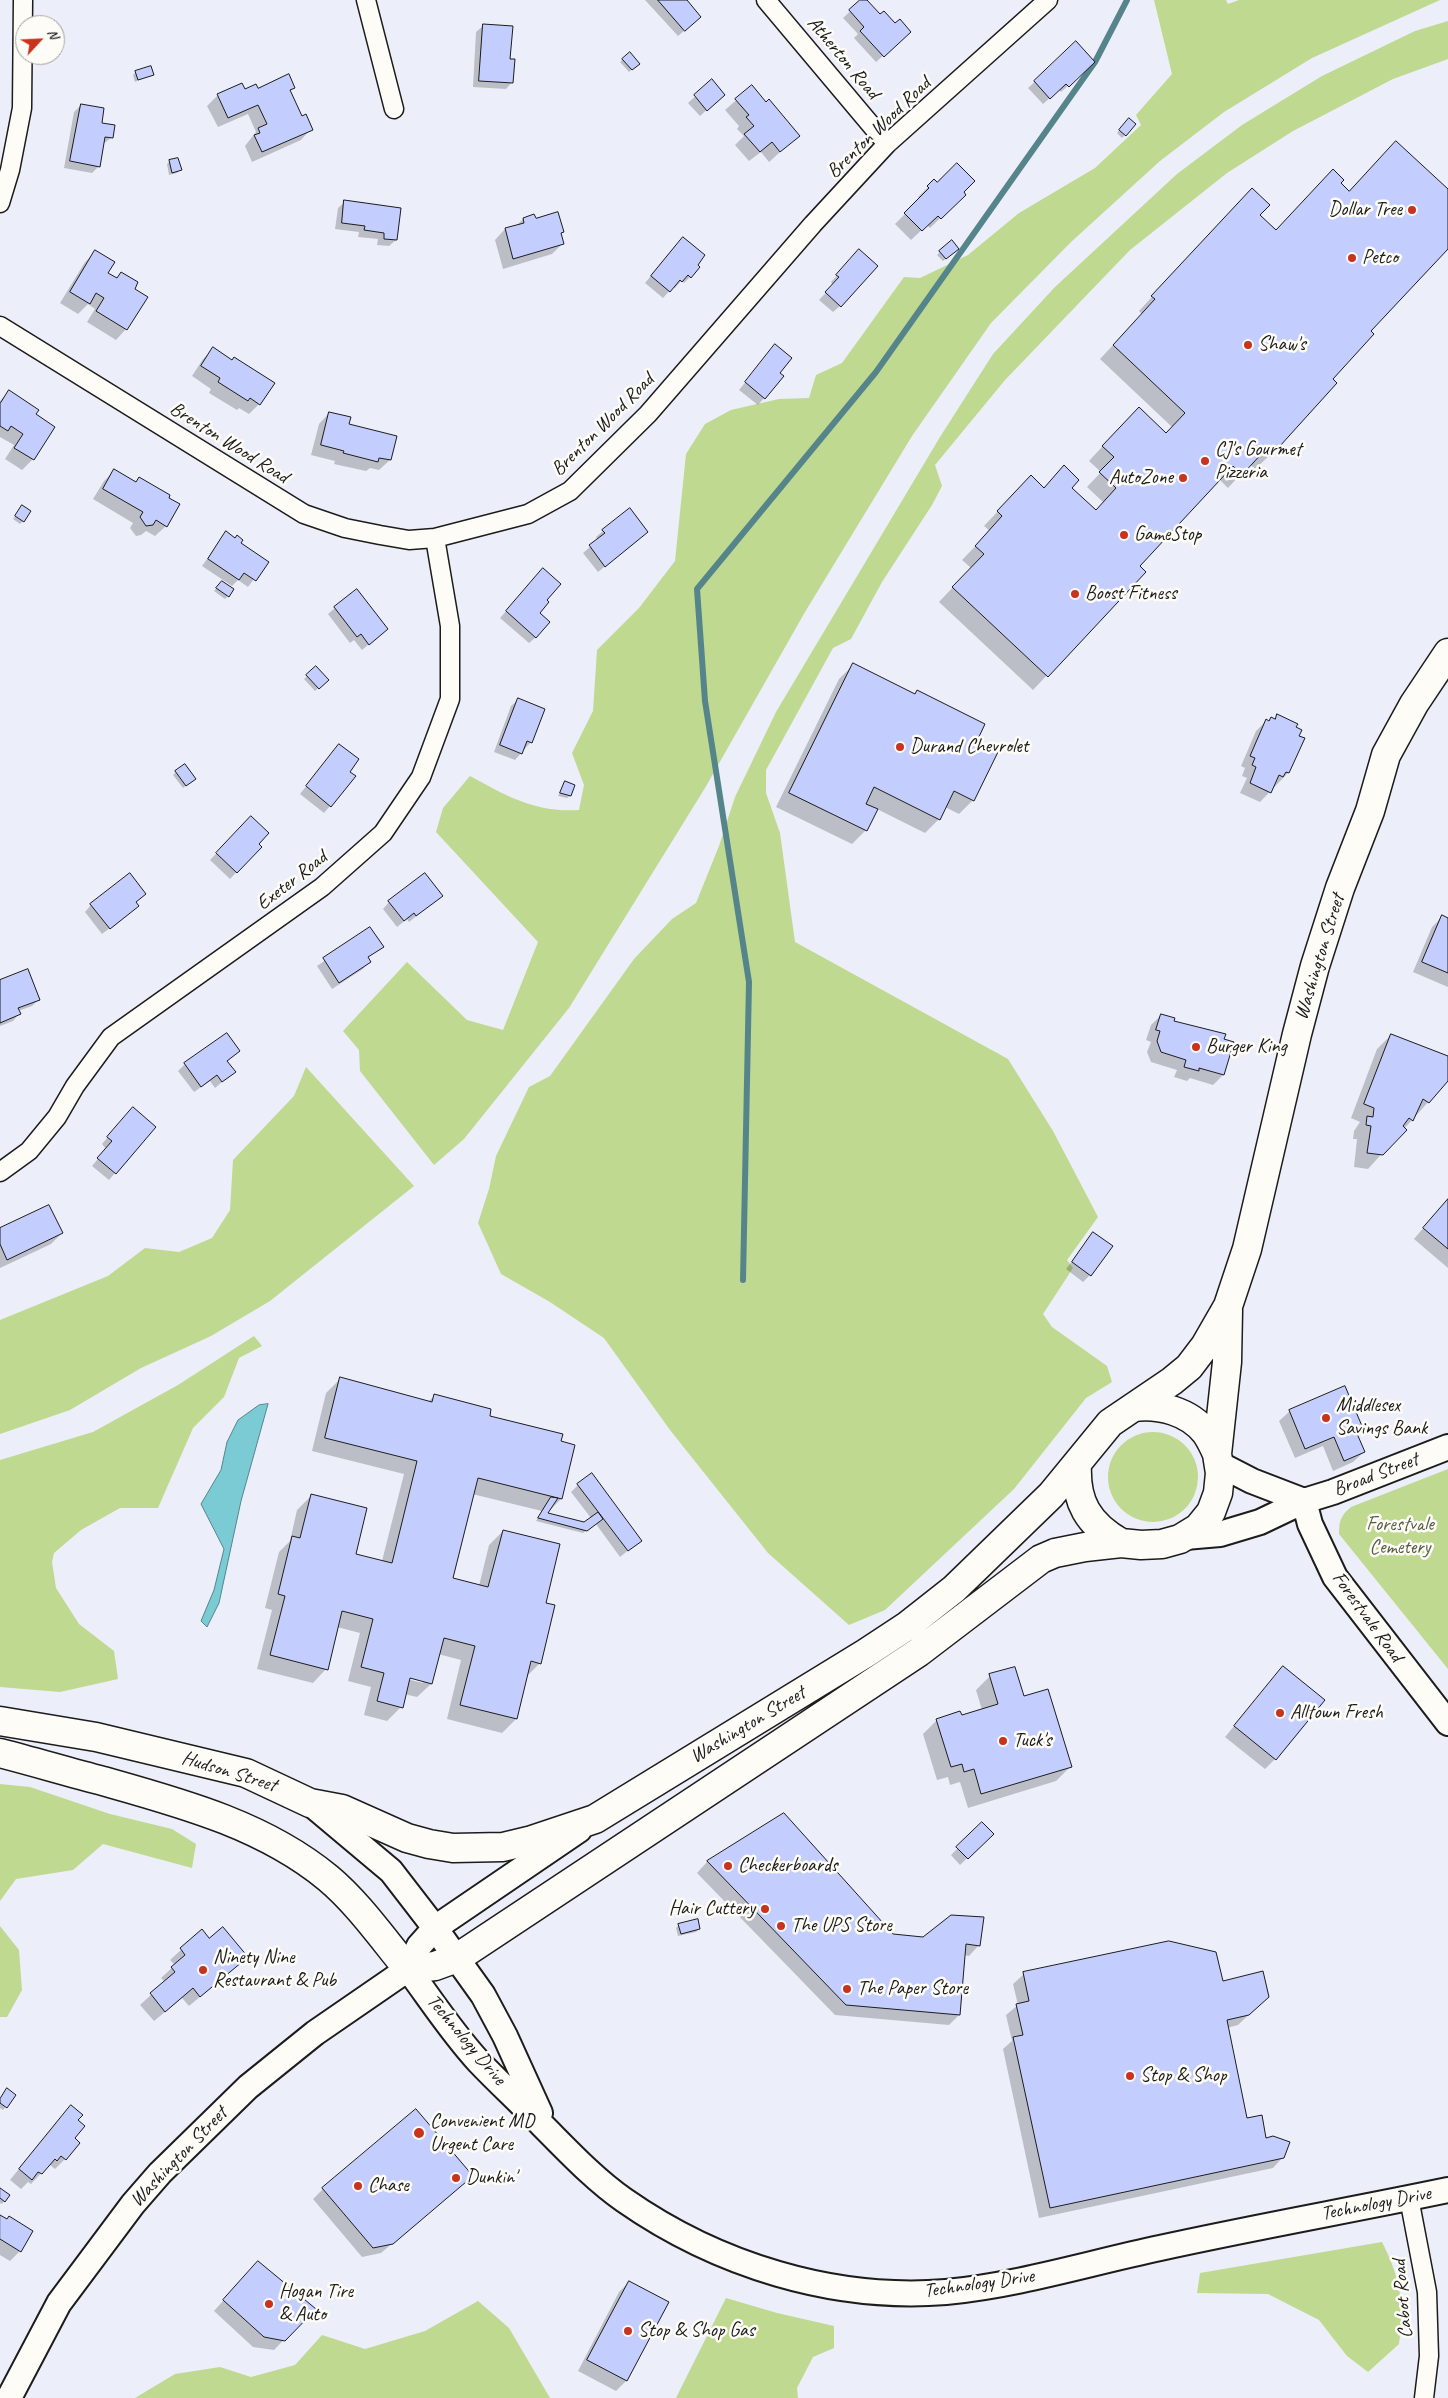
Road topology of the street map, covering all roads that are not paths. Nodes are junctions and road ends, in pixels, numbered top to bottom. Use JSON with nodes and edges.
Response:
{"nodes":[{"id":1,"x":23,"y":0,"type":"edge"},
{"id":2,"x":366,"y":0,"type":"edge"},
{"id":3,"x":766,"y":0,"type":"edge"},
{"id":4,"x":1048,"y":0,"type":"edge"},
{"id":5,"x":394,"y":108,"type":"dead end"},
{"id":6,"x":887,"y":144,"type":"junction"},
{"id":7,"x":0,"y":203,"type":"edge"},
{"id":8,"x":0,"y":326,"type":"edge"},
{"id":9,"x":435,"y":538,"type":"junction"},
{"id":10,"x":1448,"y":653,"type":"edge"},
{"id":11,"x":0,"y":1172,"type":"edge"},
{"id":12,"x":1228,"y":1306,"type":"junction"},
{"id":13,"x":1134,"y":1407,"type":"junction"},
{"id":14,"x":1448,"y":1447,"type":"edge"},
{"id":15,"x":1218,"y":1459,"type":"junction"},
{"id":16,"x":1077,"y":1464,"type":"junction"},
{"id":17,"x":1304,"y":1501,"type":"junction"},
{"id":18,"x":1185,"y":1537,"type":"junction"},
{"id":19,"x":1121,"y":1543,"type":"junction"},
{"id":20,"x":0,"y":1721,"type":"edge"},
{"id":21,"x":1448,"y":1723,"type":"edge"},
{"id":22,"x":0,"y":1753,"type":"edge"},
{"id":23,"x":310,"y":1803,"type":"junction"},
{"id":24,"x":595,"y":1818,"type":"junction"},
{"id":25,"x":435,"y":1928,"type":"junction"},
{"id":26,"x":457,"y":1958,"type":"junction"},
{"id":27,"x":408,"y":1969,"type":"junction"},
{"id":28,"x":548,"y":2131,"type":"junction"},
{"id":29,"x":1448,"y":2190,"type":"edge"},
{"id":30,"x":1409,"y":2198,"type":"junction"},
{"id":31,"x":8,"y":2398,"type":"edge"},
{"id":32,"x":1424,"y":2398,"type":"edge"}],
"edges":[{"from":1,"to":7,"type":"street"},
{"from":2,"to":5,"type":"street"},
{"from":3,"to":6,"type":"street","name":"Atherton Road"},
{"from":4,"to":6,"type":"street","name":"Brenton Wood Road"},
{"from":6,"to":9,"type":"street","name":"Brenton Wood Road"},
{"from":8,"to":9,"type":"street","name":"Brenton Wood Road"},
{"from":9,"to":11,"type":"street","name":"Exeter Road"},
{"from":10,"to":12,"type":"main road","name":"Washington Street"},
{"from":12,"to":13,"type":"main road","name":"Washington Street"},
{"from":12,"to":15,"type":"main road","name":"Washington Street"},
{"from":13,"to":15,"type":"main road","name":"Washington Street"},
{"from":13,"to":16,"type":"main road","name":"Washington Street"},
{"from":14,"to":17,"type":"street","name":"Broad Street"},
{"from":15,"to":17,"type":"street"},
{"from":15,"to":18,"type":"main road","name":"Washington Street"},
{"from":16,"to":19,"type":"main road"},
{"from":16,"to":24,"type":"main road","name":"Washington Street"},
{"from":17,"to":18,"type":"street","name":"Broad Street"},
{"from":17,"to":21,"type":"street","name":"Forestvale Road"},
{"from":18,"to":19,"type":"main road","name":"Washington Street"},
{"from":19,"to":26,"type":"main road","name":"Washington Street"},
{"from":20,"to":23,"type":"main road","name":"Hudson Street"},
{"from":22,"to":27,"type":"main road"},
{"from":23,"to":24,"type":"main road"},
{"from":23,"to":25,"type":"street","name":"Hudson Street"},
{"from":24,"to":25,"type":"street","name":"Washington Street"},
{"from":25,"to":26,"type":"street","name":"Technology Drive"},
{"from":25,"to":27,"type":"street","name":"Washington Street"},
{"from":26,"to":27,"type":"main road","name":"Washington Street"},
{"from":26,"to":28,"type":"street","name":"Technology Drive"},
{"from":27,"to":28,"type":"street","name":"Technology Drive"},
{"from":27,"to":31,"type":"street","name":"Washington Street"},
{"from":28,"to":30,"type":"street","name":"Technology Drive"},
{"from":29,"to":30,"type":"street","name":"Technology Drive"},
{"from":30,"to":32,"type":"street","name":"Cabot Road"}]}
